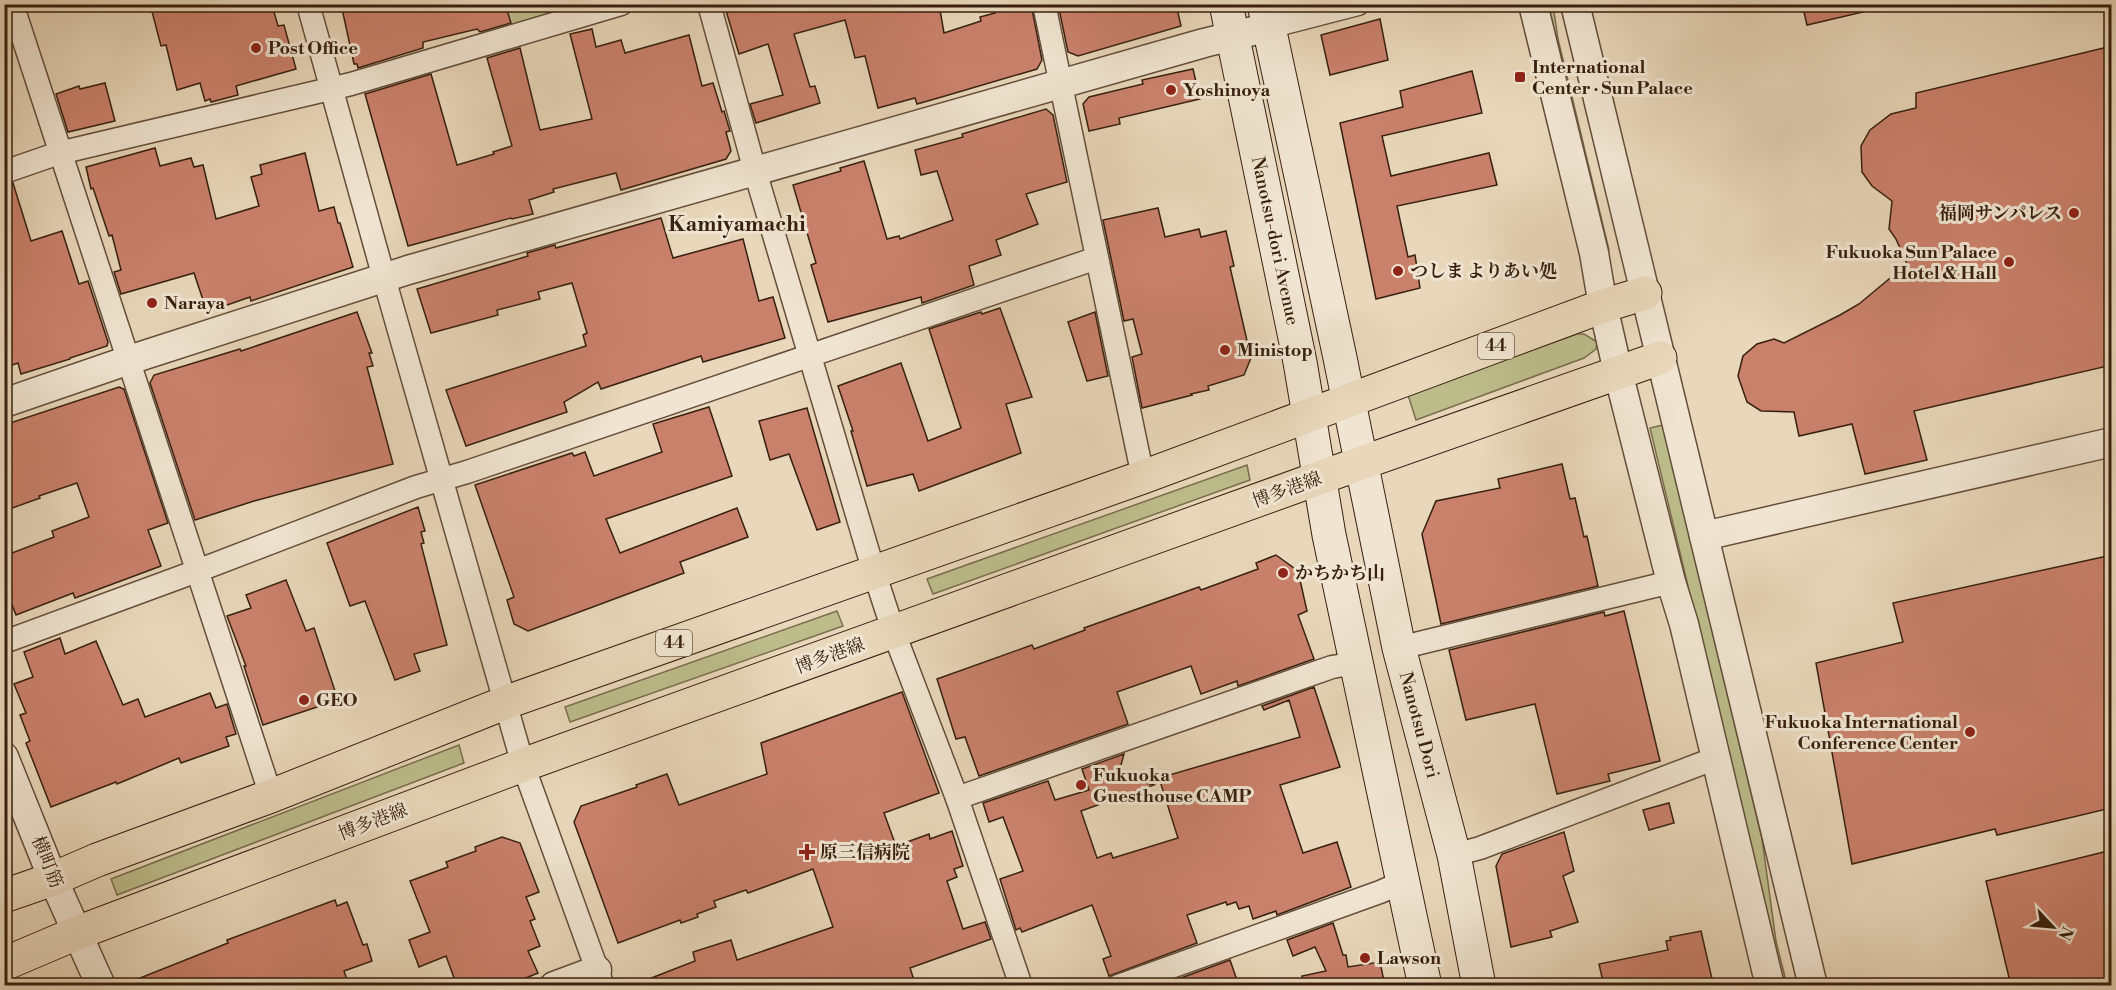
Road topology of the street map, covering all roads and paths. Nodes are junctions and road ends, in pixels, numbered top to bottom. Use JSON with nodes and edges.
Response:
{"nodes":[{"id":1,"x":12,"y":4,"type":"edge"},
{"id":2,"x":308,"y":4,"type":"edge"},
{"id":3,"x":621,"y":4,"type":"edge"},
{"id":4,"x":709,"y":4,"type":"edge"},
{"id":5,"x":1044,"y":4,"type":"edge"},
{"id":6,"x":1226,"y":4,"type":"edge"},
{"id":7,"x":1358,"y":4,"type":"edge"},
{"id":8,"x":1533,"y":4,"type":"edge"},
{"id":9,"x":1575,"y":4,"type":"edge"},
{"id":10,"x":1267,"y":16,"type":"edge"},
{"id":11,"x":1233,"y":37,"type":"junction"},
{"id":12,"x":1061,"y":84,"type":"junction"},
{"id":13,"x":331,"y":88,"type":"junction"},
{"id":14,"x":59,"y":153,"type":"junction"},
{"id":15,"x":755,"y":171,"type":"junction"},
{"id":16,"x":4,"y":172,"type":"edge"},
{"id":17,"x":1097,"y":258,"type":"junction"},
{"id":18,"x":384,"y":279,"type":"junction"},
{"id":19,"x":1645,"y":293,"type":"junction"},
{"id":20,"x":1603,"y":306,"type":"junction"},
{"id":21,"x":810,"y":357,"type":"junction"},
{"id":22,"x":1660,"y":358,"type":"junction"},
{"id":23,"x":129,"y":360,"type":"junction"},
{"id":24,"x":1618,"y":372,"type":"junction"},
{"id":25,"x":1348,"y":401,"type":"junction"},
{"id":26,"x":4,"y":403,"type":"edge"},
{"id":27,"x":1309,"y":415,"type":"junction"},
{"id":28,"x":2112,"y":442,"type":"edge"},
{"id":29,"x":1360,"y":464,"type":"junction"},
{"id":30,"x":1143,"y":477,"type":"junction"},
{"id":31,"x":1319,"y":478,"type":"junction"},
{"id":32,"x":442,"y":479,"type":"junction"},
{"id":33,"x":1704,"y":536,"type":"junction"},
{"id":34,"x":197,"y":571,"type":"junction"},
{"id":35,"x":874,"y":572,"type":"junction"},
{"id":36,"x":1671,"y":582,"type":"junction"},
{"id":37,"x":894,"y":633,"type":"junction"},
{"id":38,"x":4,"y":642,"type":"edge"},
{"id":39,"x":1399,"y":648,"type":"junction"},
{"id":40,"x":1357,"y":663,"type":"junction"},
{"id":41,"x":507,"y":702,"type":"junction"},
{"id":42,"x":4,"y":757,"type":"edge"},
{"id":43,"x":1716,"y":758,"type":"junction"},
{"id":44,"x":523,"y":765,"type":"junction"},
{"id":45,"x":271,"y":796,"type":"junction"},
{"id":46,"x":957,"y":798,"type":"junction"},
{"id":47,"x":1454,"y":855,"type":"junction"},
{"id":48,"x":53,"y":879,"type":"junction"},
{"id":49,"x":1403,"y":882,"type":"junction"},
{"id":50,"x":4,"y":896,"type":"edge"},
{"id":51,"x":77,"y":933,"type":"junction"},
{"id":52,"x":4,"y":964,"type":"edge"},
{"id":53,"x":600,"y":978,"type":"edge"},
{"id":54,"x":101,"y":986,"type":"edge"},
{"id":55,"x":554,"y":986,"type":"edge"},
{"id":56,"x":1021,"y":986,"type":"edge"},
{"id":57,"x":1118,"y":986,"type":"edge"},
{"id":58,"x":1425,"y":986,"type":"edge"},
{"id":59,"x":1479,"y":986,"type":"edge"},
{"id":60,"x":1770,"y":986,"type":"edge"},
{"id":61,"x":1813,"y":986,"type":"edge"}],
"edges":[{"from":1,"to":14,"type":"street"},
{"from":2,"to":13,"type":"street"},
{"from":3,"to":13,"type":"street"},
{"from":4,"to":15,"type":"street"},
{"from":5,"to":12,"type":"street"},
{"from":6,"to":11,"type":"main road","name":"Nanotsu-dori Avenue"},
{"from":7,"to":10,"type":"street"},
{"from":8,"to":20,"type":"street"},
{"from":9,"to":19,"type":"street"},
{"from":10,"to":11,"type":"street"},
{"from":10,"to":25,"type":"main road"},
{"from":11,"to":12,"type":"street"},
{"from":11,"to":27,"type":"main road","name":"Nanotsu-dori Avenue"},
{"from":12,"to":15,"type":"street"},
{"from":12,"to":17,"type":"street"},
{"from":13,"to":14,"type":"street"},
{"from":13,"to":18,"type":"street"},
{"from":14,"to":16,"type":"street"},
{"from":14,"to":23,"type":"street"},
{"from":15,"to":18,"type":"street"},
{"from":15,"to":21,"type":"street"},
{"from":17,"to":21,"type":"street"},
{"from":17,"to":30,"type":"street"},
{"from":18,"to":23,"type":"street"},
{"from":18,"to":32,"type":"street"},
{"from":19,"to":20,"type":"main road","number":"44"},
{"from":19,"to":22,"type":"street"},
{"from":20,"to":24,"type":"street"},
{"from":20,"to":25,"type":"main road","number":"44"},
{"from":21,"to":32,"type":"street"},
{"from":21,"to":35,"type":"street"},
{"from":22,"to":24,"type":"main road","name":"博多港線"},
{"from":22,"to":33,"type":"street"},
{"from":23,"to":26,"type":"street"},
{"from":23,"to":34,"type":"street"},
{"from":24,"to":29,"type":"main road","name":"博多港線"},
{"from":24,"to":36,"type":"street"},
{"from":25,"to":27,"type":"main road","number":"44"},
{"from":25,"to":29,"type":"main road"},
{"from":27,"to":30,"type":"main road","number":"44"},
{"from":27,"to":31,"type":"main road","name":"Nanotsu-dori Avenue"},
{"from":28,"to":33,"type":"street"},
{"from":29,"to":31,"type":"main road","name":"博多港線"},
{"from":29,"to":39,"type":"main road","name":"Nanotsu Dori"},
{"from":30,"to":35,"type":"main road","number":"44"},
{"from":31,"to":37,"type":"main road","name":"博多港線"},
{"from":31,"to":40,"type":"main road"},
{"from":32,"to":34,"type":"street"},
{"from":32,"to":41,"type":"street"},
{"from":33,"to":61,"type":"street"},
{"from":34,"to":38,"type":"street"},
{"from":34,"to":45,"type":"street"},
{"from":35,"to":37,"type":"street"},
{"from":35,"to":41,"type":"main road","number":"44"},
{"from":36,"to":39,"type":"street"},
{"from":36,"to":43,"type":"street"},
{"from":37,"to":44,"type":"main road","name":"博多港線"},
{"from":37,"to":46,"type":"street"},
{"from":39,"to":47,"type":"main road","name":"Nanotsu Dori"},
{"from":40,"to":46,"type":"street"},
{"from":40,"to":49,"type":"main road"},
{"from":41,"to":44,"type":"street"},
{"from":41,"to":45,"type":"main road","number":"44"},
{"from":42,"to":48,"type":"street","name":"横町筋"},
{"from":43,"to":47,"type":"street"},
{"from":43,"to":60,"type":"street"},
{"from":44,"to":51,"type":"main road","name":"博多港線"},
{"from":44,"to":53,"type":"street"},
{"from":45,"to":48,"type":"main road","number":"44"},
{"from":46,"to":56,"type":"street"},
{"from":47,"to":59,"type":"main road","name":"Nanotsu Dori"},
{"from":48,"to":50,"type":"main road","number":"44"},
{"from":48,"to":51,"type":"street","name":"横町筋"},
{"from":49,"to":57,"type":"street"},
{"from":49,"to":58,"type":"main road"},
{"from":51,"to":52,"type":"main road","name":"博多港線"},
{"from":51,"to":54,"type":"street","name":"横町筋"},
{"from":53,"to":55,"type":"street"}]}
